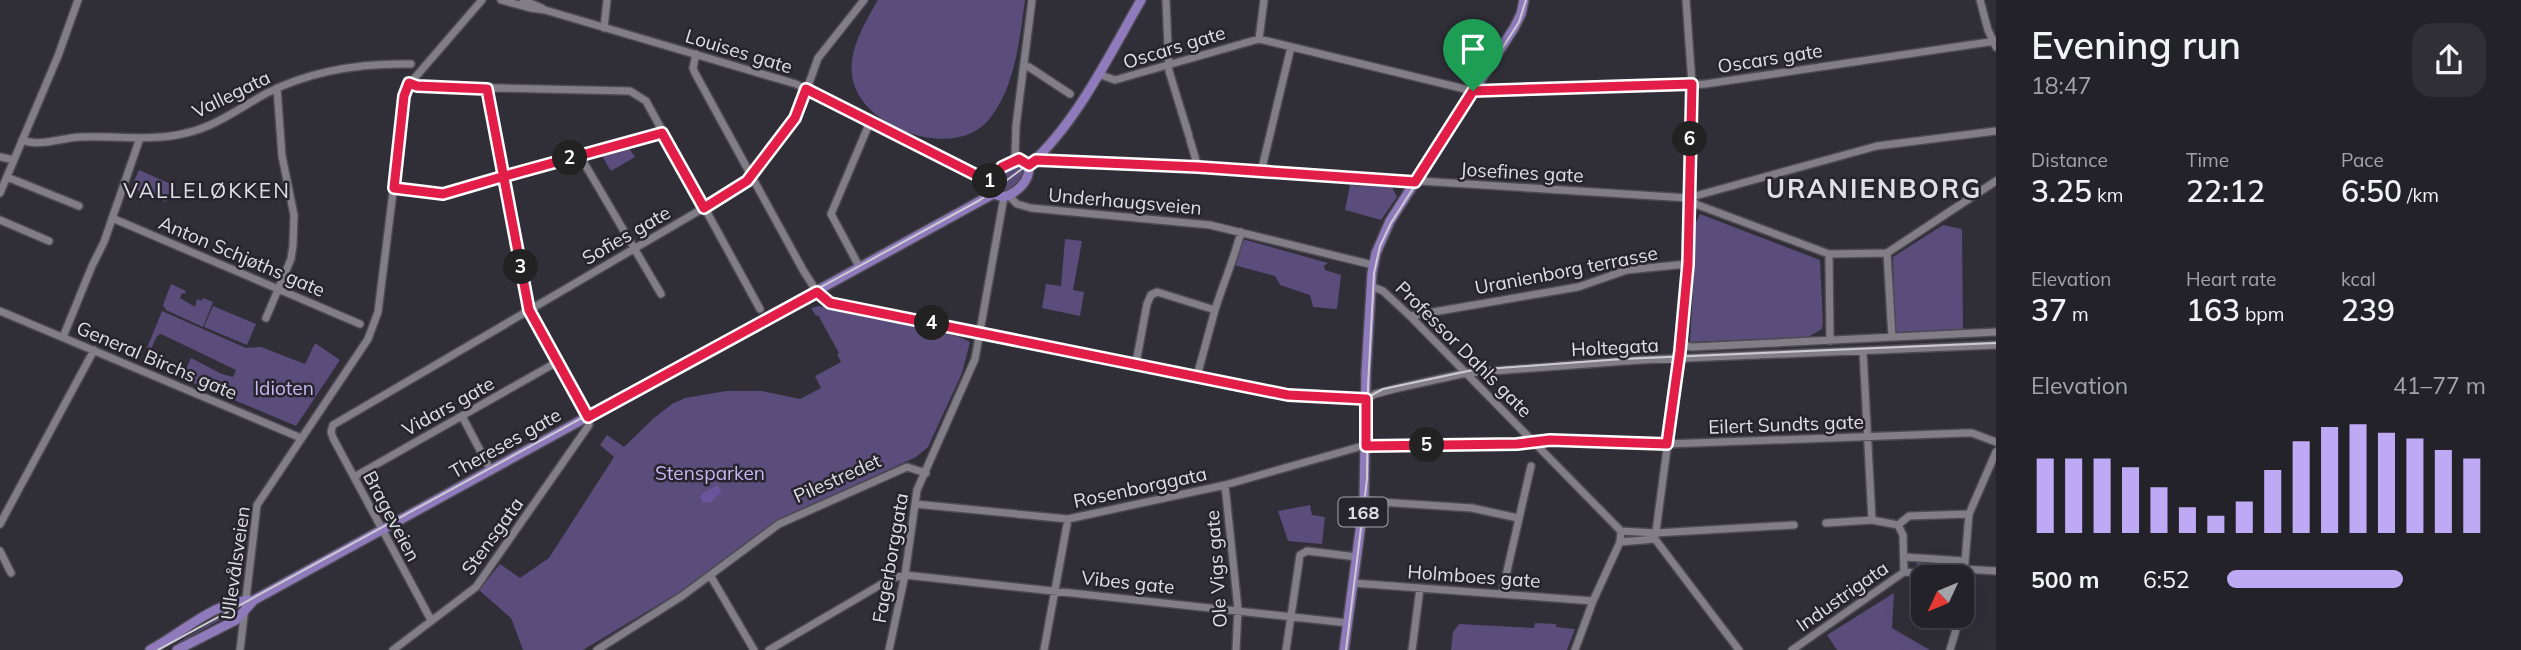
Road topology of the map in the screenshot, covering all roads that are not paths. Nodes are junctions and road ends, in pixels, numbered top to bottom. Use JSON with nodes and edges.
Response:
{"nodes":[{"id":1,"x":78,"y":0,"type":"edge"},
{"id":2,"x":482,"y":0,"type":"edge"},
{"id":3,"x":501,"y":0,"type":"edge"},
{"id":4,"x":523,"y":0,"type":"edge"},
{"id":5,"x":607,"y":0,"type":"edge"},
{"id":6,"x":864,"y":0,"type":"edge"},
{"id":7,"x":1032,"y":0,"type":"edge"},
{"id":8,"x":1141,"y":0,"type":"edge"},
{"id":9,"x":1166,"y":0,"type":"edge"},
{"id":10,"x":1264,"y":0,"type":"edge"},
{"id":11,"x":1524,"y":0,"type":"edge"},
{"id":12,"x":1686,"y":0,"type":"edge"},
{"id":13,"x":1980,"y":0,"type":"edge"},
{"id":14,"x":545,"y":10,"type":"junction"},
{"id":15,"x":604,"y":28,"type":"junction"},
{"id":16,"x":1259,"y":39,"type":"junction"},
{"id":17,"x":1995,"y":43,"type":"edge"},
{"id":18,"x":1291,"y":47,"type":"junction"},
{"id":19,"x":696,"y":54,"type":"junction"},
{"id":20,"x":411,"y":64,"type":"dead end"},
{"id":21,"x":1168,"y":65,"type":"junction"},
{"id":22,"x":1024,"y":66,"type":"junction"},
{"id":23,"x":1098,"y":74,"type":"junction"},
{"id":24,"x":409,"y":83,"type":"junction"},
{"id":25,"x":1692,"y":84,"type":"junction"},
{"id":26,"x":277,"y":88,"type":"junction"},
{"id":27,"x":487,"y":89,"type":"junction"},
{"id":28,"x":806,"y":89,"type":"junction"},
{"id":29,"x":1473,"y":91,"type":"junction"},
{"id":30,"x":1070,"y":94,"type":"dead end"},
{"id":31,"x":870,"y":122,"type":"junction"},
{"id":32,"x":1996,"y":131,"type":"edge"},
{"id":33,"x":662,"y":133,"type":"junction"},
{"id":34,"x":140,"y":138,"type":"junction"},
{"id":35,"x":22,"y":140,"type":"junction"},
{"id":36,"x":580,"y":156,"type":"junction"},
{"id":37,"x":0,"y":157,"type":"edge"},
{"id":38,"x":1015,"y":159,"type":"junction"},
{"id":39,"x":14,"y":160,"type":"junction"},
{"id":40,"x":1032,"y":163,"type":"junction"},
{"id":41,"x":1198,"y":167,"type":"junction"},
{"id":42,"x":1261,"y":172,"type":"junction"},
{"id":43,"x":751,"y":176,"type":"junction"},
{"id":44,"x":7,"y":177,"type":"junction"},
{"id":45,"x":504,"y":177,"type":"junction"},
{"id":46,"x":1996,"y":181,"type":"edge"},
{"id":47,"x":990,"y":182,"type":"junction"},
{"id":48,"x":1415,"y":182,"type":"junction"},
{"id":49,"x":394,"y":188,"type":"junction"},
{"id":50,"x":0,"y":193,"type":"edge"},
{"id":51,"x":993,"y":194,"type":"junction"},
{"id":52,"x":1007,"y":196,"type":"junction"},
{"id":53,"x":1688,"y":198,"type":"junction"},
{"id":54,"x":79,"y":206,"type":"dead end"},
{"id":55,"x":704,"y":208,"type":"junction"},
{"id":56,"x":112,"y":218,"type":"junction"},
{"id":57,"x":0,"y":220,"type":"edge"},
{"id":58,"x":1241,"y":232,"type":"junction"},
{"id":59,"x":49,"y":241,"type":"dead end"},
{"id":60,"x":634,"y":249,"type":"junction"},
{"id":61,"x":1887,"y":253,"type":"junction"},
{"id":62,"x":1829,"y":254,"type":"junction"},
{"id":63,"x":1688,"y":264,"type":"junction"},
{"id":64,"x":1373,"y":267,"type":"junction"},
{"id":65,"x":860,"y":268,"type":"junction"},
{"id":66,"x":1371,"y":286,"type":"junction"},
{"id":67,"x":279,"y":289,"type":"junction"},
{"id":68,"x":817,"y":292,"type":"junction"},
{"id":69,"x":661,"y":294,"type":"dead end"},
{"id":70,"x":760,"y":309,"type":"dead end"},
{"id":71,"x":529,"y":310,"type":"junction"},
{"id":72,"x":1215,"y":310,"type":"junction"},
{"id":73,"x":0,"y":311,"type":"edge"},
{"id":74,"x":1410,"y":316,"type":"junction"},
{"id":75,"x":266,"y":318,"type":"dead end"},
{"id":76,"x":360,"y":324,"type":"dead end"},
{"id":77,"x":1996,"y":332,"type":"edge"},
{"id":78,"x":980,"y":333,"type":"junction"},
{"id":79,"x":63,"y":337,"type":"junction"},
{"id":80,"x":1892,"y":337,"type":"junction"},
{"id":81,"x":1830,"y":341,"type":"junction"},
{"id":82,"x":1680,"y":345,"type":"junction"},
{"id":83,"x":1996,"y":345,"type":"edge"},
{"id":84,"x":94,"y":350,"type":"junction"},
{"id":85,"x":1863,"y":351,"type":"junction"},
{"id":86,"x":1679,"y":359,"type":"junction"},
{"id":87,"x":557,"y":362,"type":"junction"},
{"id":88,"x":1136,"y":363,"type":"junction"},
{"id":89,"x":1466,"y":373,"type":"junction"},
{"id":90,"x":1197,"y":376,"type":"junction"},
{"id":91,"x":1366,"y":399,"type":"junction"},
{"id":92,"x":462,"y":416,"type":"junction"},
{"id":93,"x":588,"y":417,"type":"junction"},
{"id":94,"x":333,"y":425,"type":"joint"},
{"id":95,"x":1867,"y":437,"type":"junction"},
{"id":96,"x":301,"y":438,"type":"junction"},
{"id":97,"x":1535,"y":442,"type":"junction"},
{"id":98,"x":1996,"y":442,"type":"edge"},
{"id":99,"x":1667,"y":444,"type":"junction"},
{"id":100,"x":1366,"y":446,"type":"junction"},
{"id":101,"x":1996,"y":452,"type":"edge"},
{"id":102,"x":1531,"y":466,"type":"dead end"},
{"id":103,"x":491,"y":471,"type":"junction"},
{"id":104,"x":926,"y":473,"type":"junction"},
{"id":105,"x":354,"y":477,"type":"junction"},
{"id":106,"x":1225,"y":485,"type":"junction"},
{"id":107,"x":1364,"y":501,"type":"junction"},
{"id":108,"x":915,"y":504,"type":"junction"},
{"id":109,"x":1969,"y":514,"type":"junction"},
{"id":110,"x":1518,"y":518,"type":"junction"},
{"id":111,"x":1068,"y":519,"type":"junction"},
{"id":112,"x":1872,"y":520,"type":"junction"},
{"id":113,"x":1826,"y":523,"type":"dead end"},
{"id":114,"x":0,"y":524,"type":"edge"},
{"id":115,"x":1898,"y":524,"type":"junction"},
{"id":116,"x":1794,"y":525,"type":"dead end"},
{"id":117,"x":382,"y":530,"type":"junction"},
{"id":118,"x":1621,"y":531,"type":"junction"},
{"id":119,"x":1655,"y":536,"type":"junction"},
{"id":120,"x":1620,"y":542,"type":"junction"},
{"id":121,"x":0,"y":551,"type":"edge"},
{"id":122,"x":1357,"y":557,"type":"junction"},
{"id":123,"x":1905,"y":557,"type":"junction"},
{"id":124,"x":1944,"y":565,"type":"edge"},
{"id":125,"x":1963,"y":565,"type":"edge"},
{"id":126,"x":1974,"y":570,"type":"edge"},
{"id":127,"x":1996,"y":571,"type":"edge"},
{"id":128,"x":1904,"y":572,"type":"junction"},
{"id":129,"x":1911,"y":572,"type":"edge"},
{"id":130,"x":10,"y":573,"type":"dead end"},
{"id":131,"x":710,"y":575,"type":"junction"},
{"id":132,"x":905,"y":575,"type":"junction"},
{"id":133,"x":1353,"y":583,"type":"junction"},
{"id":134,"x":1420,"y":588,"type":"junction"},
{"id":135,"x":1055,"y":590,"type":"junction"},
{"id":136,"x":1502,"y":593,"type":"junction"},
{"id":137,"x":250,"y":600,"type":"junction"},
{"id":138,"x":1593,"y":601,"type":"junction"},
{"id":139,"x":1238,"y":609,"type":"junction"},
{"id":140,"x":244,"y":611,"type":"junction"},
{"id":141,"x":1291,"y":615,"type":"junction"},
{"id":142,"x":431,"y":620,"type":"junction"},
{"id":143,"x":1348,"y":623,"type":"junction"},
{"id":144,"x":1956,"y":628,"type":"edge"},
{"id":145,"x":150,"y":650,"type":"edge"},
{"id":146,"x":177,"y":650,"type":"edge"},
{"id":147,"x":240,"y":650,"type":"edge"},
{"id":148,"x":393,"y":650,"type":"edge"},
{"id":149,"x":597,"y":650,"type":"edge"},
{"id":150,"x":754,"y":650,"type":"edge"},
{"id":151,"x":769,"y":650,"type":"edge"},
{"id":152,"x":889,"y":650,"type":"edge"},
{"id":153,"x":1044,"y":650,"type":"edge"},
{"id":154,"x":1236,"y":650,"type":"edge"},
{"id":155,"x":1286,"y":650,"type":"edge"},
{"id":156,"x":1344,"y":650,"type":"edge"},
{"id":157,"x":1412,"y":650,"type":"edge"},
{"id":158,"x":1575,"y":650,"type":"edge"},
{"id":159,"x":1739,"y":650,"type":"edge"},
{"id":160,"x":1792,"y":650,"type":"edge"},
{"id":161,"x":1950,"y":650,"type":"edge"}],
"edges":[{"from":1,"to":35,"type":"street"},
{"from":2,"to":24,"type":"street","name":"Ullevålsveien"},
{"from":3,"to":14,"type":"street","name":"Louises gate"},
{"from":4,"to":14,"type":"street","name":"Louises gate"},
{"from":5,"to":15,"type":"street"},
{"from":6,"to":28,"type":"street","name":"Sofies gate"},
{"from":7,"to":22,"type":"street"},
{"from":8,"to":23,"type":"main road"},
{"from":9,"to":21,"type":"street"},
{"from":10,"to":16,"type":"street"},
{"from":11,"to":29,"type":"main road","number":"168"},
{"from":12,"to":25,"type":"street"},
{"from":13,"to":17,"type":"street"},
{"from":14,"to":15,"type":"street","name":"Louises gate"},
{"from":15,"to":19,"type":"street","name":"Louises gate"},
{"from":16,"to":18,"type":"street","name":"Oscars gate"},
{"from":16,"to":21,"type":"street","name":"Oscars gate"},
{"from":17,"to":25,"type":"street","name":"Oscars gate"},
{"from":18,"to":29,"type":"street","name":"Oscars gate"},
{"from":18,"to":42,"type":"street"},
{"from":19,"to":28,"type":"street","name":"Louises gate"},
{"from":19,"to":43,"type":"street"},
{"from":20,"to":26,"type":"street","name":"Vallegata"},
{"from":21,"to":23,"type":"street","name":"Oscars gate"},
{"from":21,"to":41,"type":"street"},
{"from":22,"to":30,"type":"street"},
{"from":22,"to":38,"type":"street"},
{"from":23,"to":40,"type":"main road"},
{"from":24,"to":27,"type":"street"},
{"from":24,"to":49,"type":"street","name":"Ullevålsveien"},
{"from":25,"to":29,"type":"street","name":"Oscars gate"},
{"from":25,"to":53,"type":"street"},
{"from":26,"to":34,"type":"street","name":"Vallegata"},
{"from":26,"to":67,"type":"street"},
{"from":27,"to":33,"type":"street"},
{"from":27,"to":45,"type":"street"},
{"from":28,"to":31,"type":"street","name":"Louises gate"},
{"from":28,"to":43,"type":"street","name":"Sofies gate"},
{"from":29,"to":48,"type":"main road","number":"168"},
{"from":31,"to":47,"type":"street","name":"Louises gate"},
{"from":31,"to":65,"type":"street"},
{"from":32,"to":53,"type":"street"},
{"from":33,"to":36,"type":"street"},
{"from":33,"to":55,"type":"street"},
{"from":34,"to":35,"type":"street","name":"Vallegata"},
{"from":34,"to":56,"type":"street"},
{"from":35,"to":39,"type":"street"},
{"from":36,"to":45,"type":"street"},
{"from":36,"to":60,"type":"street"},
{"from":37,"to":39,"type":"street"},
{"from":38,"to":40,"type":"main road"},
{"from":38,"to":47,"type":"main road"},
{"from":39,"to":44,"type":"street"},
{"from":40,"to":41,"type":"street","name":"Josefines gate"},
{"from":40,"to":52,"type":"main road"},
{"from":41,"to":42,"type":"street","name":"Josefines gate"},
{"from":42,"to":48,"type":"street","name":"Josefines gate"},
{"from":43,"to":55,"type":"street","name":"Sofies gate"},
{"from":43,"to":68,"type":"street"},
{"from":44,"to":50,"type":"street"},
{"from":44,"to":54,"type":"street"},
{"from":45,"to":49,"type":"street"},
{"from":45,"to":71,"type":"street"},
{"from":46,"to":61,"type":"street"},
{"from":47,"to":51,"type":"main road"},
{"from":48,"to":53,"type":"street","name":"Josefines gate"},
{"from":48,"to":64,"type":"main road","number":"168"},
{"from":49,"to":96,"type":"street","name":"Ullevålsveien"},
{"from":51,"to":52,"type":"main road"},
{"from":51,"to":65,"type":"main road","name":"Thereses gate"},
{"from":52,"to":58,"type":"street","name":"Underhaugsveien"},
{"from":52,"to":78,"type":"street"},
{"from":53,"to":62,"type":"street","name":"Josefines gate"},
{"from":53,"to":63,"type":"street"},
{"from":55,"to":60,"type":"street","name":"Sofies gate"},
{"from":55,"to":70,"type":"street"},
{"from":56,"to":67,"type":"street","name":"Anton Schjøths gate"},
{"from":56,"to":79,"type":"street"},
{"from":57,"to":59,"type":"street"},
{"from":58,"to":64,"type":"street","name":"Underhaugsveien"},
{"from":58,"to":72,"type":"street"},
{"from":60,"to":69,"type":"street"},
{"from":60,"to":71,"type":"street","name":"Sofies gate"},
{"from":61,"to":62,"type":"street"},
{"from":61,"to":80,"type":"street"},
{"from":62,"to":81,"type":"street"},
{"from":63,"to":74,"type":"street","name":"Uranienborg terrasse"},
{"from":63,"to":82,"type":"street"},
{"from":64,"to":66,"type":"main road","number":"168"},
{"from":65,"to":68,"type":"main road","name":"Thereses gate"},
{"from":66,"to":74,"type":"street","name":"Professor Dahls gate"},
{"from":66,"to":91,"type":"main road","number":"168"},
{"from":67,"to":75,"type":"street"},
{"from":67,"to":76,"type":"street","name":"Anton Schjøths gate"},
{"from":68,"to":78,"type":"street"},
{"from":68,"to":93,"type":"main road","name":"Thereses gate"},
{"from":71,"to":87,"type":"street"},
{"from":71,"to":94,"type":"street","name":"Sofies gate"},
{"from":72,"to":88,"type":"street"},
{"from":72,"to":90,"type":"street"},
{"from":73,"to":79,"type":"street","name":"General Birchs gate"},
{"from":74,"to":89,"type":"street","name":"Professor Dahls gate"},
{"from":77,"to":80,"type":"street","name":"Holtegata"},
{"from":78,"to":88,"type":"street"},
{"from":78,"to":104,"type":"street"},
{"from":79,"to":84,"type":"street","name":"General Birchs gate"},
{"from":80,"to":81,"type":"street","name":"Holtegata"},
{"from":81,"to":82,"type":"street","name":"Holtegata"},
{"from":82,"to":86,"type":"street"},
{"from":83,"to":85,"type":"street","name":"Holtegata"},
{"from":84,"to":96,"type":"street","name":"General Birchs gate"},
{"from":84,"to":114,"type":"street"},
{"from":85,"to":86,"type":"street","name":"Holtegata"},
{"from":85,"to":95,"type":"street"},
{"from":86,"to":89,"type":"street","name":"Holtegata"},
{"from":86,"to":99,"type":"street"},
{"from":87,"to":92,"type":"street","name":"Vidars gate"},
{"from":87,"to":93,"type":"street"},
{"from":88,"to":90,"type":"street"},
{"from":89,"to":91,"type":"street","name":"Holtegata"},
{"from":89,"to":97,"type":"street","name":"Professor Dahls gate"},
{"from":90,"to":91,"type":"street"},
{"from":91,"to":100,"type":"main road","number":"168"},
{"from":92,"to":103,"type":"street"},
{"from":92,"to":105,"type":"street","name":"Vidars gate"},
{"from":93,"to":103,"type":"main road","name":"Thereses gate"},
{"from":93,"to":142,"type":"street","name":"Stensgata"},
{"from":94,"to":105,"type":"street","name":"Brageveien"},
{"from":95,"to":98,"type":"street","name":"Eilert Sundts gate"},
{"from":95,"to":99,"type":"street","name":"Eilert Sundts gate"},
{"from":95,"to":112,"type":"street"},
{"from":96,"to":137,"type":"street","name":"Ullevålsveien"},
{"from":97,"to":99,"type":"street","name":"Eilert Sundts gate"},
{"from":97,"to":100,"type":"street","name":"Eilert Sundts gate"},
{"from":97,"to":118,"type":"street","name":"Professor Dahls gate"},
{"from":99,"to":119,"type":"street"},
{"from":100,"to":106,"type":"street","name":"Rosenborggata"},
{"from":100,"to":107,"type":"main road","number":"168"},
{"from":101,"to":109,"type":"street"},
{"from":102,"to":110,"type":"street"},
{"from":103,"to":117,"type":"main road","name":"Thereses gate"},
{"from":104,"to":108,"type":"street","name":"Fagerborggata"},
{"from":104,"to":131,"type":"street","name":"Pilestredet"},
{"from":105,"to":117,"type":"street","name":"Brageveien"},
{"from":106,"to":111,"type":"street","name":"Rosenborggata"},
{"from":106,"to":139,"type":"street","name":"Ole Vigs gate"},
{"from":107,"to":110,"type":"street"},
{"from":107,"to":122,"type":"main road","number":"168"},
{"from":108,"to":111,"type":"street","name":"Rosenborggata"},
{"from":108,"to":132,"type":"street","name":"Fagerborggata"},
{"from":109,"to":115,"type":"street"},
{"from":109,"to":125,"type":"street"},
{"from":110,"to":136,"type":"street"},
{"from":111,"to":135,"type":"street"},
{"from":112,"to":113,"type":"street"},
{"from":112,"to":115,"type":"street"},
{"from":115,"to":123,"type":"street","name":"Industrigata"},
{"from":116,"to":119,"type":"street"},
{"from":117,"to":137,"type":"main road","name":"Thereses gate"},
{"from":117,"to":142,"type":"street","name":"Brageveien"},
{"from":118,"to":119,"type":"street"},
{"from":118,"to":120,"type":"street"},
{"from":119,"to":120,"type":"street"},
{"from":119,"to":159,"type":"street"},
{"from":120,"to":138,"type":"street"},
{"from":121,"to":130,"type":"street"},
{"from":122,"to":133,"type":"main road","number":"168"},
{"from":122,"to":141,"type":"street"},
{"from":123,"to":124,"type":"street"},
{"from":123,"to":128,"type":"street","name":"Industrigata"},
{"from":126,"to":127,"type":"street"},
{"from":128,"to":129,"type":"street"},
{"from":128,"to":160,"type":"street","name":"Industrigata"},
{"from":131,"to":149,"type":"street","name":"Pilestredet"},
{"from":131,"to":150,"type":"street"},
{"from":132,"to":135,"type":"street","name":"Vibes gate"},
{"from":132,"to":151,"type":"street"},
{"from":132,"to":152,"type":"street","name":"Fagerborggata"},
{"from":133,"to":134,"type":"street","name":"Holmboes gate"},
{"from":133,"to":143,"type":"main road","number":"168"},
{"from":134,"to":136,"type":"street","name":"Holmboes gate"},
{"from":134,"to":157,"type":"street"},
{"from":135,"to":139,"type":"street","name":"Vibes gate"},
{"from":135,"to":153,"type":"street"},
{"from":136,"to":138,"type":"street","name":"Holmboes gate"},
{"from":137,"to":140,"type":"main road","name":"Thereses gate"},
{"from":137,"to":145,"type":"main road","name":"Thereses gate"},
{"from":138,"to":158,"type":"street"},
{"from":139,"to":141,"type":"street","name":"Vibes gate"},
{"from":139,"to":154,"type":"street","name":"Ole Vigs gate"},
{"from":140,"to":146,"type":"main road","name":"Thereses gate"},
{"from":140,"to":147,"type":"street","name":"Ullevålsveien"},
{"from":141,"to":143,"type":"street","name":"Vibes gate"},
{"from":141,"to":155,"type":"street"},
{"from":142,"to":148,"type":"street","name":"Stensgata"},
{"from":143,"to":156,"type":"main road","number":"168"},
{"from":144,"to":161,"type":"street"}]}
